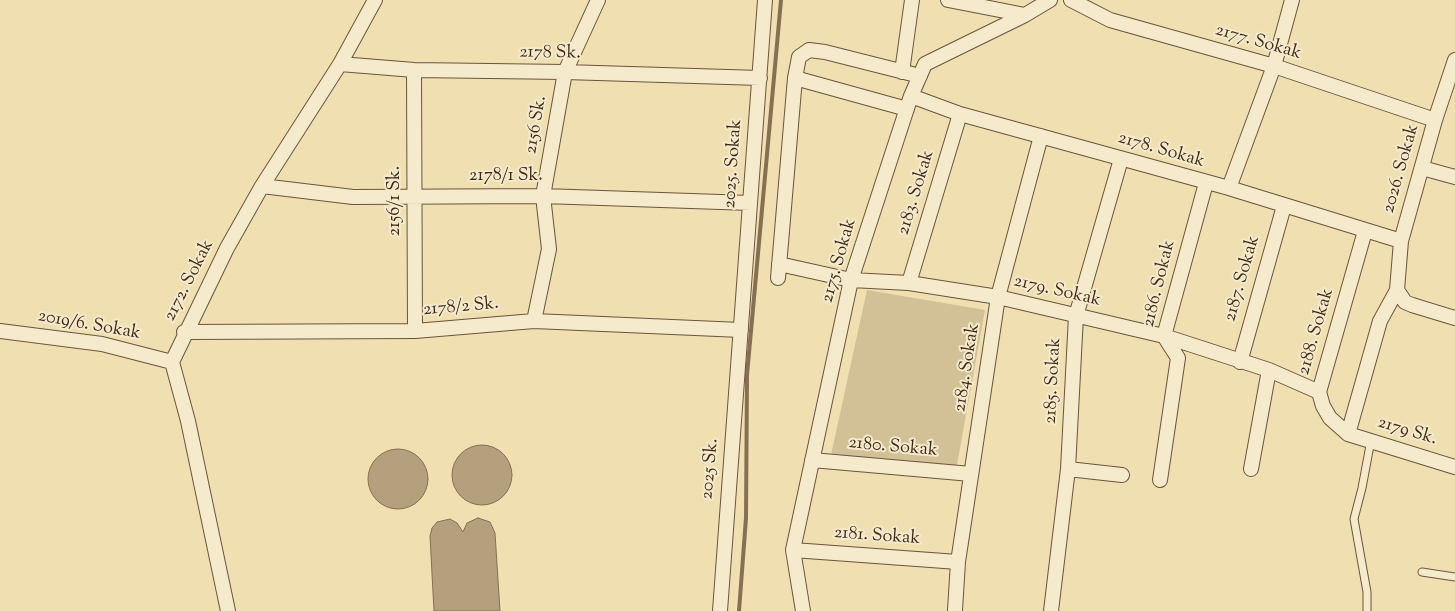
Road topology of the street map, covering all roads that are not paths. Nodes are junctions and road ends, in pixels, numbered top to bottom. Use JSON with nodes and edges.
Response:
{"nodes":[{"id":1,"x":375,"y":0,"type":"edge"},
{"id":2,"x":598,"y":0,"type":"edge"},
{"id":3,"x":765,"y":0,"type":"edge"},
{"id":4,"x":912,"y":0,"type":"edge"},
{"id":5,"x":948,"y":0,"type":"edge"},
{"id":6,"x":1050,"y":0,"type":"edge"},
{"id":7,"x":1072,"y":0,"type":"edge"},
{"id":8,"x":1292,"y":0,"type":"edge"},
{"id":9,"x":1025,"y":15,"type":"junction"},
{"id":10,"x":1455,"y":60,"type":"edge"},
{"id":11,"x":340,"y":64,"type":"junction"},
{"id":12,"x":1274,"y":66,"type":"junction"},
{"id":13,"x":414,"y":70,"type":"junction"},
{"id":14,"x":565,"y":72,"type":"junction"},
{"id":15,"x":902,"y":72,"type":"junction"},
{"id":16,"x":920,"y":76,"type":"junction"},
{"id":17,"x":760,"y":78,"type":"junction"},
{"id":18,"x":795,"y":78,"type":"junction"},
{"id":19,"x":909,"y":103,"type":"junction"},
{"id":20,"x":960,"y":114,"type":"junction"},
{"id":21,"x":1435,"y":120,"type":"junction"},
{"id":22,"x":1042,"y":136,"type":"junction"},
{"id":23,"x":1121,"y":159,"type":"junction"},
{"id":24,"x":1422,"y":168,"type":"junction"},
{"id":25,"x":1455,"y":177,"type":"edge"},
{"id":26,"x":1206,"y":183,"type":"junction"},
{"id":27,"x":262,"y":186,"type":"junction"},
{"id":28,"x":1229,"y":188,"type":"junction"},
{"id":29,"x":543,"y":196,"type":"junction"},
{"id":30,"x":415,"y":197,"type":"junction"},
{"id":31,"x":750,"y":203,"type":"junction"},
{"id":32,"x":1284,"y":206,"type":"junction"},
{"id":33,"x":1365,"y":231,"type":"junction"},
{"id":34,"x":1401,"y":241,"type":"junction"},
{"id":35,"x":779,"y":264,"type":"junction"},
{"id":36,"x":778,"y":278,"type":"dead end"},
{"id":37,"x":851,"y":280,"type":"junction"},
{"id":38,"x":909,"y":283,"type":"junction"},
{"id":39,"x":1397,"y":290,"type":"junction"},
{"id":40,"x":998,"y":298,"type":"junction"},
{"id":41,"x":1076,"y":316,"type":"junction"},
{"id":42,"x":1455,"y":318,"type":"edge"},
{"id":43,"x":534,"y":321,"type":"junction"},
{"id":44,"x":741,"y":330,"type":"junction"},
{"id":45,"x":0,"y":331,"type":"edge"},
{"id":46,"x":414,"y":331,"type":"junction"},
{"id":47,"x":184,"y":332,"type":"junction"},
{"id":48,"x":1164,"y":336,"type":"junction"},
{"id":49,"x":172,"y":362,"type":"junction"},
{"id":50,"x":1240,"y":362,"type":"junction"},
{"id":51,"x":1268,"y":370,"type":"junction"},
{"id":52,"x":1319,"y":392,"type":"junction"},
{"id":53,"x":1348,"y":434,"type":"junction"},
{"id":54,"x":1371,"y":440,"type":"junction"},
{"id":55,"x":812,"y":460,"type":"junction"},
{"id":56,"x":1455,"y":466,"type":"edge"},
{"id":57,"x":1068,"y":469,"type":"junction"},
{"id":58,"x":1251,"y":469,"type":"dead end"},
{"id":59,"x":971,"y":474,"type":"junction"},
{"id":60,"x":1122,"y":474,"type":"dead end"},
{"id":61,"x":1160,"y":480,"type":"dead end"},
{"id":62,"x":793,"y":550,"type":"junction"},
{"id":63,"x":958,"y":562,"type":"junction"},
{"id":64,"x":1422,"y":572,"type":"dead end"},
{"id":65,"x":1455,"y":576,"type":"edge"},
{"id":66,"x":955,"y":610,"type":"edge"},
{"id":67,"x":228,"y":611,"type":"edge"},
{"id":68,"x":720,"y":611,"type":"edge"},
{"id":69,"x":803,"y":611,"type":"edge"},
{"id":70,"x":1051,"y":611,"type":"edge"},
{"id":71,"x":1367,"y":611,"type":"edge"}],
"edges":[{"from":1,"to":11,"type":"street","name":"2172. Sokak"},
{"from":2,"to":14,"type":"street","name":"2156 Sk."},
{"from":3,"to":17,"type":"street","name":"2025. Sokak"},
{"from":4,"to":15,"type":"street"},
{"from":5,"to":9,"type":"street"},
{"from":6,"to":9,"type":"street","name":"2175. Sokak"},
{"from":7,"to":12,"type":"street","name":"2177. Sokak"},
{"from":8,"to":12,"type":"street"},
{"from":9,"to":16,"type":"street","name":"2175. Sokak"},
{"from":10,"to":21,"type":"street","name":"2026. Sokak"},
{"from":11,"to":13,"type":"street","name":"2178 Sk."},
{"from":11,"to":27,"type":"street","name":"2172. Sokak"},
{"from":12,"to":21,"type":"street","name":"2177. Sokak"},
{"from":12,"to":28,"type":"street"},
{"from":13,"to":14,"type":"street","name":"2178 Sk."},
{"from":13,"to":30,"type":"street","name":"2156/1 Sk."},
{"from":14,"to":17,"type":"street","name":"2178 Sk."},
{"from":14,"to":29,"type":"street","name":"2156 Sk."},
{"from":15,"to":16,"type":"street"},
{"from":15,"to":18,"type":"street"},
{"from":16,"to":19,"type":"street","name":"2175. Sokak"},
{"from":17,"to":31,"type":"street","name":"2025. Sokak"},
{"from":18,"to":19,"type":"street","name":"2178. Sokak"},
{"from":18,"to":35,"type":"street"},
{"from":19,"to":20,"type":"street","name":"2178. Sokak"},
{"from":19,"to":37,"type":"street","name":"2175. Sokak"},
{"from":20,"to":22,"type":"street","name":"2178. Sokak"},
{"from":20,"to":38,"type":"street","name":"2183. Sokak"},
{"from":21,"to":24,"type":"street","name":"2026. Sokak"},
{"from":22,"to":23,"type":"street","name":"2178. Sokak"},
{"from":22,"to":40,"type":"street","name":"2184. Sokak"},
{"from":23,"to":26,"type":"street","name":"2178. Sokak"},
{"from":23,"to":41,"type":"street","name":"2185. Sokak"},
{"from":24,"to":25,"type":"street"},
{"from":24,"to":34,"type":"street","name":"2026. Sokak"},
{"from":26,"to":28,"type":"street","name":"2178. Sokak"},
{"from":26,"to":48,"type":"street","name":"2186. Sokak"},
{"from":27,"to":30,"type":"street","name":"2178/1 Sk."},
{"from":27,"to":47,"type":"street","name":"2172. Sokak"},
{"from":28,"to":32,"type":"street","name":"2178. Sokak"},
{"from":29,"to":30,"type":"street","name":"2178/1 Sk."},
{"from":29,"to":31,"type":"street","name":"2178/1 Sk."},
{"from":29,"to":43,"type":"street","name":"2156 Sk."},
{"from":30,"to":46,"type":"street","name":"2156/1 Sk."},
{"from":31,"to":44,"type":"street","name":"2025. Sokak"},
{"from":32,"to":33,"type":"street","name":"2178. Sokak"},
{"from":32,"to":50,"type":"street","name":"2187. Sokak"},
{"from":33,"to":34,"type":"street","name":"2178. Sokak"},
{"from":33,"to":52,"type":"street","name":"2188. Sokak"},
{"from":34,"to":39,"type":"street","name":"2026. Sokak"},
{"from":35,"to":36,"type":"street"},
{"from":35,"to":37,"type":"street","name":"2179. Sokak"},
{"from":37,"to":38,"type":"street","name":"2179. Sokak"},
{"from":37,"to":55,"type":"street","name":"2175. Sokak"},
{"from":38,"to":40,"type":"street","name":"2179. Sokak"},
{"from":39,"to":42,"type":"street"},
{"from":39,"to":53,"type":"street"},
{"from":40,"to":41,"type":"street","name":"2179. Sokak"},
{"from":40,"to":59,"type":"street","name":"2184. Sokak"},
{"from":41,"to":48,"type":"street","name":"2179. Sokak"},
{"from":41,"to":57,"type":"street","name":"2185. Sokak"},
{"from":43,"to":44,"type":"street","name":"2178/2 Sk."},
{"from":43,"to":46,"type":"street","name":"2178/2 Sk."},
{"from":44,"to":68,"type":"street","name":"2025 Sk."},
{"from":45,"to":49,"type":"street","name":"2019/6. Sokak"},
{"from":46,"to":47,"type":"street","name":"2178/2 Sk."},
{"from":47,"to":49,"type":"street","name":"2172. Sokak"},
{"from":48,"to":50,"type":"street","name":"2179. Sokak"},
{"from":48,"to":61,"type":"street","name":"2186. Sokak"},
{"from":49,"to":67,"type":"street"},
{"from":50,"to":51,"type":"street","name":"2179. Sokak"},
{"from":51,"to":52,"type":"street","name":"2179. Sokak"},
{"from":51,"to":58,"type":"street"},
{"from":52,"to":53,"type":"street","name":"2188. Sokak"},
{"from":53,"to":54,"type":"street","name":"2179 Sk."},
{"from":54,"to":56,"type":"street","name":"2179 Sk."},
{"from":54,"to":71,"type":"lane"},
{"from":55,"to":59,"type":"street","name":"2180. Sokak"},
{"from":55,"to":62,"type":"street","name":"2175. Sokak"},
{"from":57,"to":60,"type":"street"},
{"from":57,"to":70,"type":"street","name":"2185. Sokak"},
{"from":59,"to":63,"type":"street","name":"2184. Sokak"},
{"from":62,"to":63,"type":"street","name":"2181. Sokak"},
{"from":62,"to":69,"type":"street","name":"2175. Sokak"},
{"from":63,"to":66,"type":"street","name":"2184. Sokak"},
{"from":64,"to":65,"type":"lane"}]}
